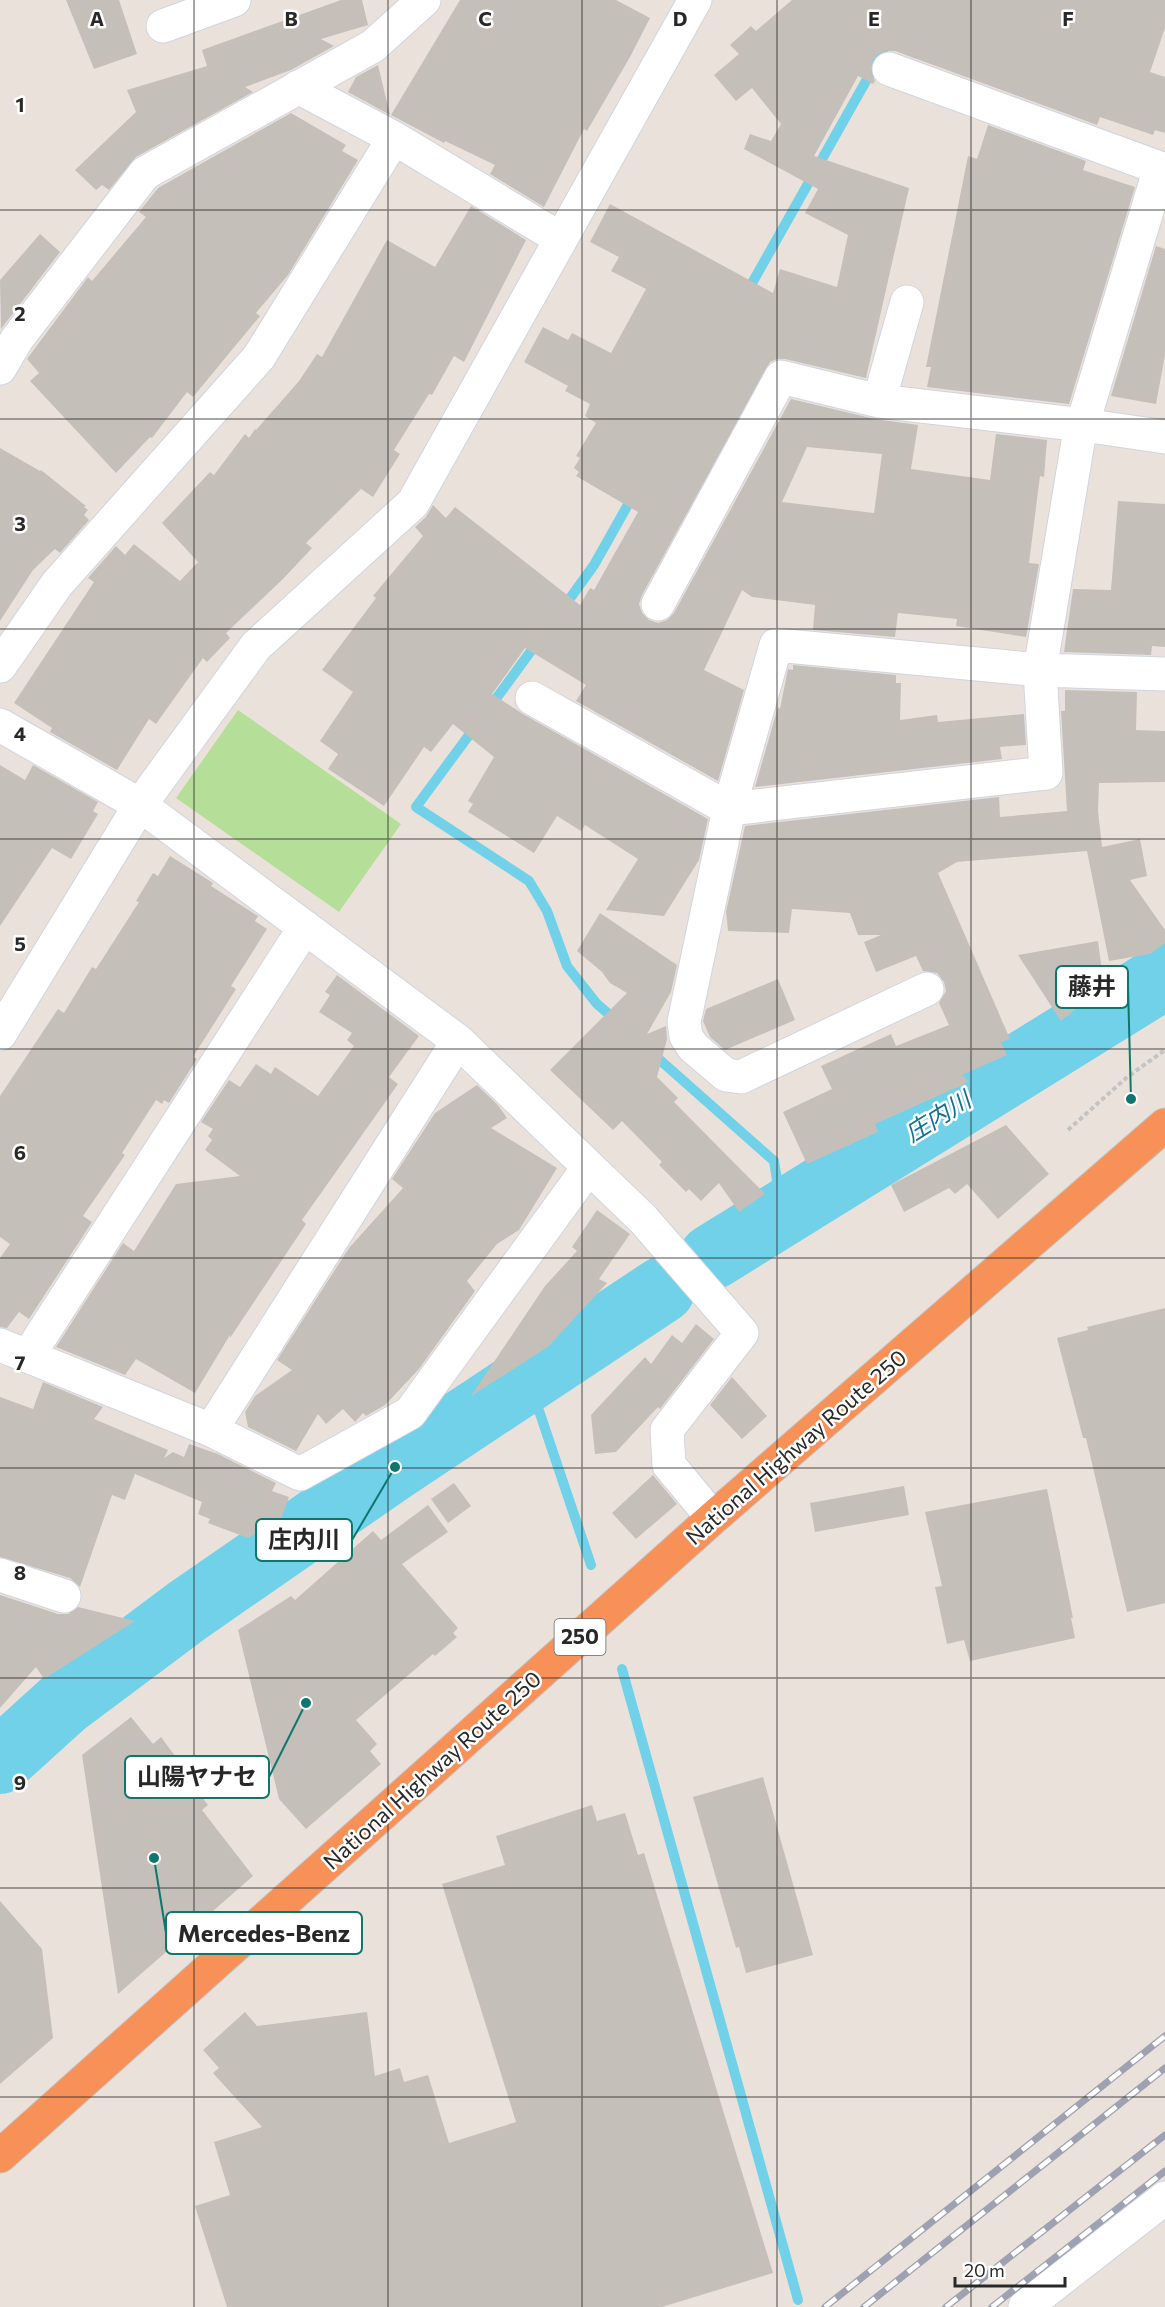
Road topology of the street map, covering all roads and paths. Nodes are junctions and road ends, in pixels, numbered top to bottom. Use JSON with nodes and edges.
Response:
{"nodes":[{"id":1,"x":234,"y":0,"type":"edge"},
{"id":2,"x":424,"y":0,"type":"edge"},
{"id":3,"x":695,"y":0,"type":"edge"},
{"id":4,"x":163,"y":26,"type":"dead end"},
{"id":5,"x":889,"y":69,"type":"dead end"},
{"id":6,"x":298,"y":87,"type":"junction"},
{"id":7,"x":394,"y":138,"type":"junction"},
{"id":8,"x":1162,"y":169,"type":"edge"},
{"id":9,"x":561,"y":239,"type":"junction"},
{"id":10,"x":908,"y":302,"type":"dead end"},
{"id":11,"x":0,"y":368,"type":"edge"},
{"id":12,"x":879,"y":401,"type":"junction"},
{"id":13,"x":1083,"y":425,"type":"junction"},
{"id":14,"x":1165,"y":438,"type":"edge"},
{"id":15,"x":658,"y":604,"type":"dead end"},
{"id":16,"x":0,"y":666,"type":"edge"},
{"id":17,"x":1040,"y":670,"type":"junction"},
{"id":18,"x":1165,"y":674,"type":"edge"},
{"id":19,"x":532,"y":698,"type":"dead end"},
{"id":20,"x":0,"y":725,"type":"edge"},
{"id":21,"x":140,"y":805,"type":"junction"},
{"id":22,"x":729,"y":808,"type":"junction"},
{"id":23,"x":305,"y":927,"type":"junction"},
{"id":24,"x":927,"y":989,"type":"dead end"},
{"id":25,"x":0,"y":1034,"type":"edge"},
{"id":26,"x":458,"y":1041,"type":"junction"},
{"id":27,"x":1165,"y":1050,"type":"edge"},
{"id":28,"x":1165,"y":1125,"type":"edge"},
{"id":29,"x":1068,"y":1130,"type":"dead end"},
{"id":30,"x":589,"y":1167,"type":"junction"},
{"id":31,"x":14,"y":1350,"type":"edge"},
{"id":32,"x":212,"y":1430,"type":"junction"},
{"id":33,"x":713,"y":1518,"type":"junction"},
{"id":34,"x":0,"y":1575,"type":"edge"},
{"id":35,"x":64,"y":1596,"type":"dead end"},
{"id":36,"x":0,"y":2156,"type":"edge"},
{"id":37,"x":1165,"y":2198,"type":"edge"},
{"id":38,"x":1024,"y":2307,"type":"edge"}],
"edges":[{"from":1,"to":4,"type":"street"},
{"from":2,"to":6,"type":"street"},
{"from":3,"to":9,"type":"street"},
{"from":5,"to":8,"type":"street"},
{"from":6,"to":7,"type":"street"},
{"from":6,"to":11,"type":"street"},
{"from":7,"to":9,"type":"street"},
{"from":7,"to":16,"type":"street"},
{"from":8,"to":13,"type":"street"},
{"from":9,"to":21,"type":"street"},
{"from":10,"to":12,"type":"street"},
{"from":12,"to":13,"type":"street"},
{"from":12,"to":15,"type":"street"},
{"from":13,"to":14,"type":"street"},
{"from":13,"to":17,"type":"street"},
{"from":17,"to":18,"type":"street"},
{"from":17,"to":22,"type":"street"},
{"from":17,"to":22,"type":"street"},
{"from":19,"to":22,"type":"street"},
{"from":20,"to":21,"type":"street"},
{"from":21,"to":23,"type":"street"},
{"from":21,"to":25,"type":"street"},
{"from":22,"to":24,"type":"street"},
{"from":23,"to":26,"type":"street"},
{"from":23,"to":31,"type":"street"},
{"from":26,"to":30,"type":"street"},
{"from":26,"to":32,"type":"street"},
{"from":27,"to":29,"type":"path"},
{"from":28,"to":33,"type":"highway","name":"National Highway Route 250","number":"250"},
{"from":30,"to":32,"type":"street"},
{"from":30,"to":33,"type":"street"},
{"from":31,"to":32,"type":"street"},
{"from":33,"to":36,"type":"highway","name":"National Highway Route 250","number":"250"},
{"from":34,"to":35,"type":"street"},
{"from":37,"to":38,"type":"street"}]}
